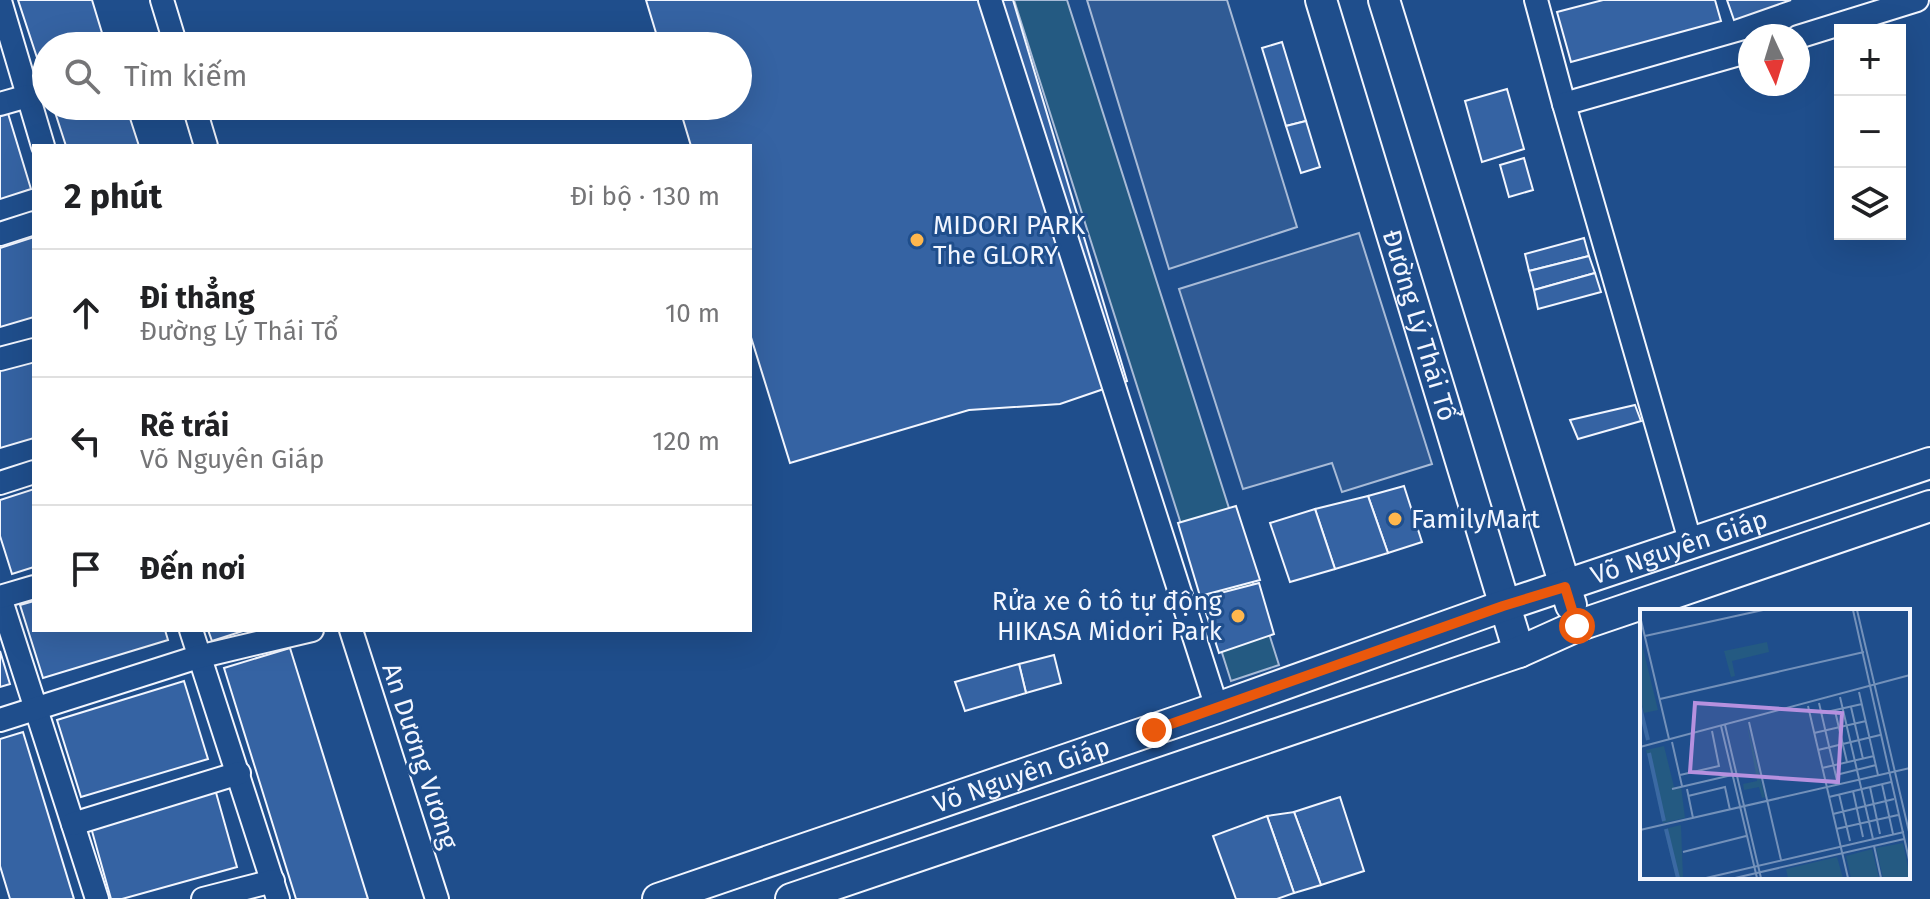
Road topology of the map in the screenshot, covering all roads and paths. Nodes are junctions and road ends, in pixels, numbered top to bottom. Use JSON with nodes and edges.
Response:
{"nodes":[{"id":1,"x":162,"y":0,"type":"edge"},
{"id":2,"x":990,"y":0,"type":"edge"},
{"id":3,"x":1321,"y":0,"type":"edge"},
{"id":4,"x":1384,"y":0,"type":"edge"},
{"id":5,"x":1536,"y":0,"type":"edge"},
{"id":6,"x":1917,"y":0,"type":"edge"},
{"id":7,"x":0,"y":1,"type":"edge"},
{"id":8,"x":172,"y":32,"type":"edge"},
{"id":9,"x":1810,"y":33,"type":"edge"},
{"id":10,"x":1738,"y":54,"type":"edge"},
{"id":11,"x":28,"y":96,"type":"junction"},
{"id":12,"x":0,"y":104,"type":"edge"},
{"id":13,"x":1564,"y":104,"type":"junction"},
{"id":14,"x":32,"y":109,"type":"edge"},
{"id":15,"x":35,"y":120,"type":"edge"},
{"id":16,"x":198,"y":120,"type":"edge"},
{"id":17,"x":42,"y":144,"type":"edge"},
{"id":18,"x":205,"y":144,"type":"edge"},
{"id":19,"x":32,"y":224,"type":"edge"},
{"id":20,"x":0,"y":234,"type":"edge"},
{"id":21,"x":32,"y":351,"type":"edge"},
{"id":22,"x":0,"y":359,"type":"edge"},
{"id":23,"x":1930,"y":463,"type":"edge"},
{"id":24,"x":32,"y":473,"type":"edge"},
{"id":25,"x":0,"y":483,"type":"edge"},
{"id":26,"x":1930,"y":506,"type":"edge"},
{"id":27,"x":1691,"y":544,"type":"junction"},
{"id":28,"x":1565,"y":587,"type":"junction"},
{"id":29,"x":32,"y":588,"type":"edge"},
{"id":30,"x":0,"y":597,"type":"edge"},
{"id":31,"x":1503,"y":606,"type":"junction"},
{"id":32,"x":1577,"y":626,"type":"junction"},
{"id":33,"x":192,"y":632,"type":"edge"},
{"id":34,"x":304,"y":632,"type":"edge"},
{"id":35,"x":352,"y":632,"type":"edge"},
{"id":36,"x":1519,"y":652,"type":"junction"},
{"id":37,"x":198,"y":657,"type":"junction"},
{"id":38,"x":1217,"y":708,"type":"junction"},
{"id":39,"x":36,"y":710,"type":"junction"},
{"id":40,"x":0,"y":720,"type":"edge"},
{"id":41,"x":239,"y":773,"type":"junction"},
{"id":42,"x":73,"y":824,"type":"junction"},
{"id":43,"x":275,"y":890,"type":"edge"},
{"id":44,"x":97,"y":899,"type":"edge"},
{"id":45,"x":203,"y":899,"type":"edge"},
{"id":46,"x":437,"y":899,"type":"edge"},
{"id":47,"x":658,"y":899,"type":"edge"},
{"id":48,"x":791,"y":899,"type":"edge"}],
"edges":[{"from":1,"to":8,"type":"street"},
{"from":2,"to":38,"type":"street"},
{"from":3,"to":31,"type":"main road","name":"Đường Lý Thái Tổ"},
{"from":4,"to":28,"type":"main road"},
{"from":5,"to":13,"type":"street"},
{"from":6,"to":9,"type":"street"},
{"from":7,"to":11,"type":"street"},
{"from":10,"to":13,"type":"street"},
{"from":11,"to":12,"type":"street"},
{"from":11,"to":14,"type":"street"},
{"from":13,"to":27,"type":"street"},
{"from":15,"to":17,"type":"street"},
{"from":16,"to":18,"type":"street"},
{"from":19,"to":20,"type":"street"},
{"from":21,"to":22,"type":"street"},
{"from":23,"to":27,"type":"main road","name":"Võ Nguyên Giáp"},
{"from":24,"to":25,"type":"street"},
{"from":26,"to":32,"type":"main road","name":"Võ Nguyên Giáp"},
{"from":27,"to":28,"type":"main road","name":"Võ Nguyên Giáp"},
{"from":28,"to":31,"type":"main road","name":"Võ Nguyên Giáp"},
{"from":28,"to":32,"type":"main road"},
{"from":29,"to":30,"type":"street"},
{"from":30,"to":39,"type":"street"},
{"from":31,"to":36,"type":"main road","name":"Đường Lý Thái Tổ"},
{"from":31,"to":38,"type":"main road","name":"Võ Nguyên Giáp"},
{"from":32,"to":36,"type":"main road","name":"Võ Nguyên Giáp"},
{"from":33,"to":37,"type":"street"},
{"from":34,"to":37,"type":"street"},
{"from":35,"to":46,"type":"street","name":"An Dương Vương"},
{"from":36,"to":48,"type":"main road","name":"Võ Nguyên Giáp"},
{"from":37,"to":39,"type":"street"},
{"from":37,"to":41,"type":"street"},
{"from":38,"to":47,"type":"main road","name":"Võ Nguyên Giáp"},
{"from":39,"to":40,"type":"street"},
{"from":39,"to":42,"type":"street"},
{"from":41,"to":42,"type":"street"},
{"from":41,"to":43,"type":"street"},
{"from":42,"to":44,"type":"street"},
{"from":43,"to":45,"type":"street"}]}
